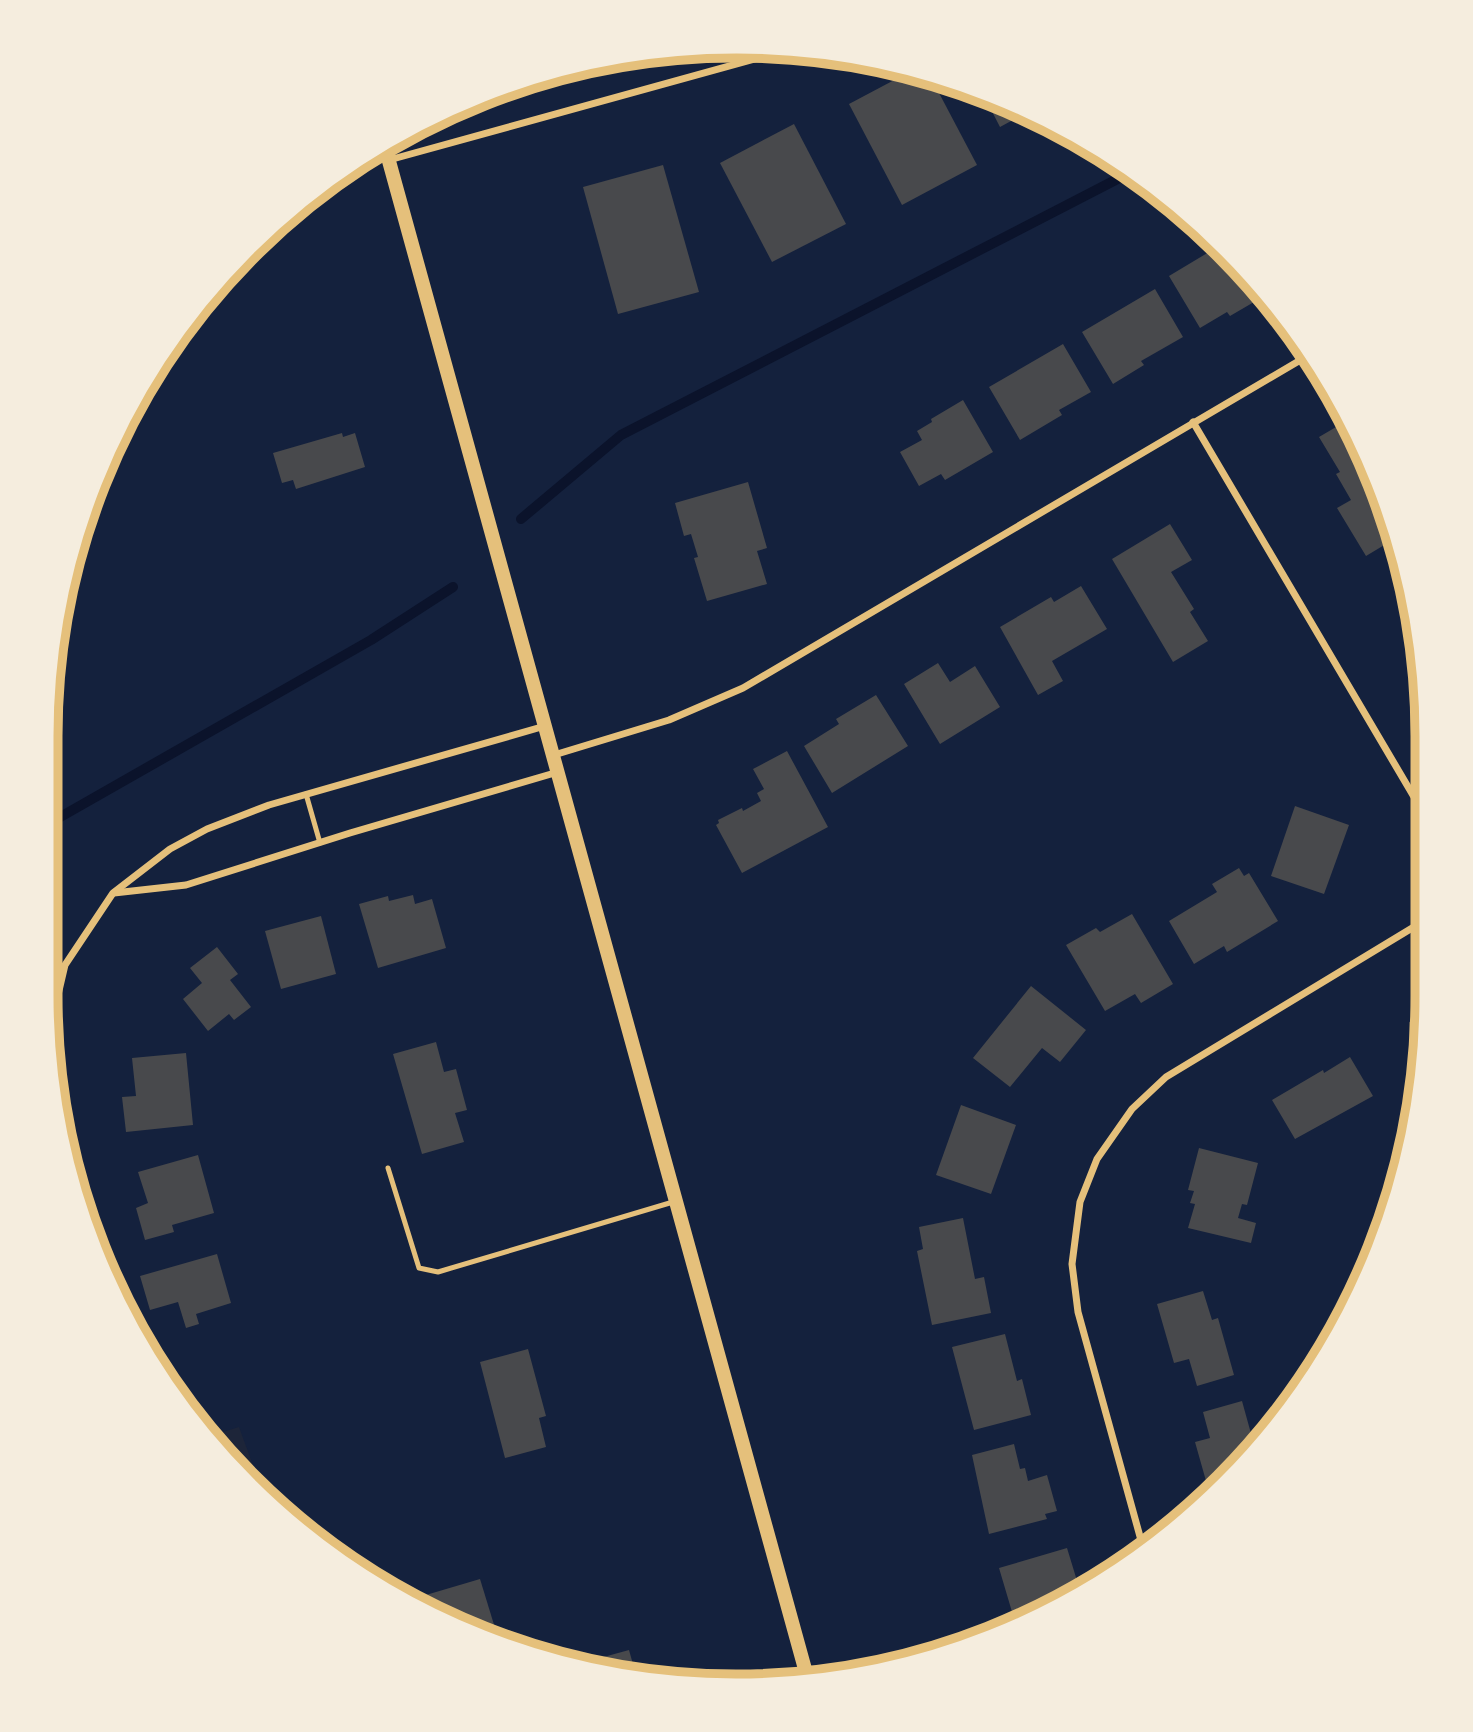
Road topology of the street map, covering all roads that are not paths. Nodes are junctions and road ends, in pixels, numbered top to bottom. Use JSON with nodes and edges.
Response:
{"nodes":[{"id":1,"x":757,"y":58,"type":"edge"},
{"id":2,"x":387,"y":155,"type":"edge"},
{"id":3,"x":389,"y":160,"type":"junction"},
{"id":4,"x":1301,"y":359,"type":"edge"},
{"id":5,"x":1194,"y":422,"type":"junction"},
{"id":6,"x":545,"y":726,"type":"junction"},
{"id":7,"x":554,"y":755,"type":"junction"},
{"id":8,"x":558,"y":772,"type":"junction"},
{"id":9,"x":306,"y":794,"type":"junction"},
{"id":10,"x":1415,"y":799,"type":"edge"},
{"id":11,"x":320,"y":843,"type":"junction"},
{"id":12,"x":114,"y":893,"type":"junction"},
{"id":13,"x":1415,"y":926,"type":"edge"},
{"id":14,"x":58,"y":994,"type":"edge"},
{"id":15,"x":388,"y":1168,"type":"dead end"},
{"id":16,"x":676,"y":1201,"type":"junction"},
{"id":17,"x":1141,"y":1540,"type":"edge"},
{"id":18,"x":805,"y":1670,"type":"edge"}],
"edges":[{"from":1,"to":3,"type":"street"},
{"from":2,"to":3,"type":"main road"},
{"from":3,"to":6,"type":"main road"},
{"from":4,"to":5,"type":"street"},
{"from":5,"to":7,"type":"street"},
{"from":5,"to":10,"type":"street"},
{"from":6,"to":7,"type":"main road"},
{"from":6,"to":9,"type":"street"},
{"from":7,"to":8,"type":"main road"},
{"from":8,"to":11,"type":"street"},
{"from":8,"to":16,"type":"main road"},
{"from":9,"to":11,"type":"lane"},
{"from":9,"to":12,"type":"street"},
{"from":11,"to":12,"type":"street"},
{"from":12,"to":14,"type":"street"},
{"from":13,"to":17,"type":"street"},
{"from":15,"to":16,"type":"lane"},
{"from":16,"to":18,"type":"main road"}]}
